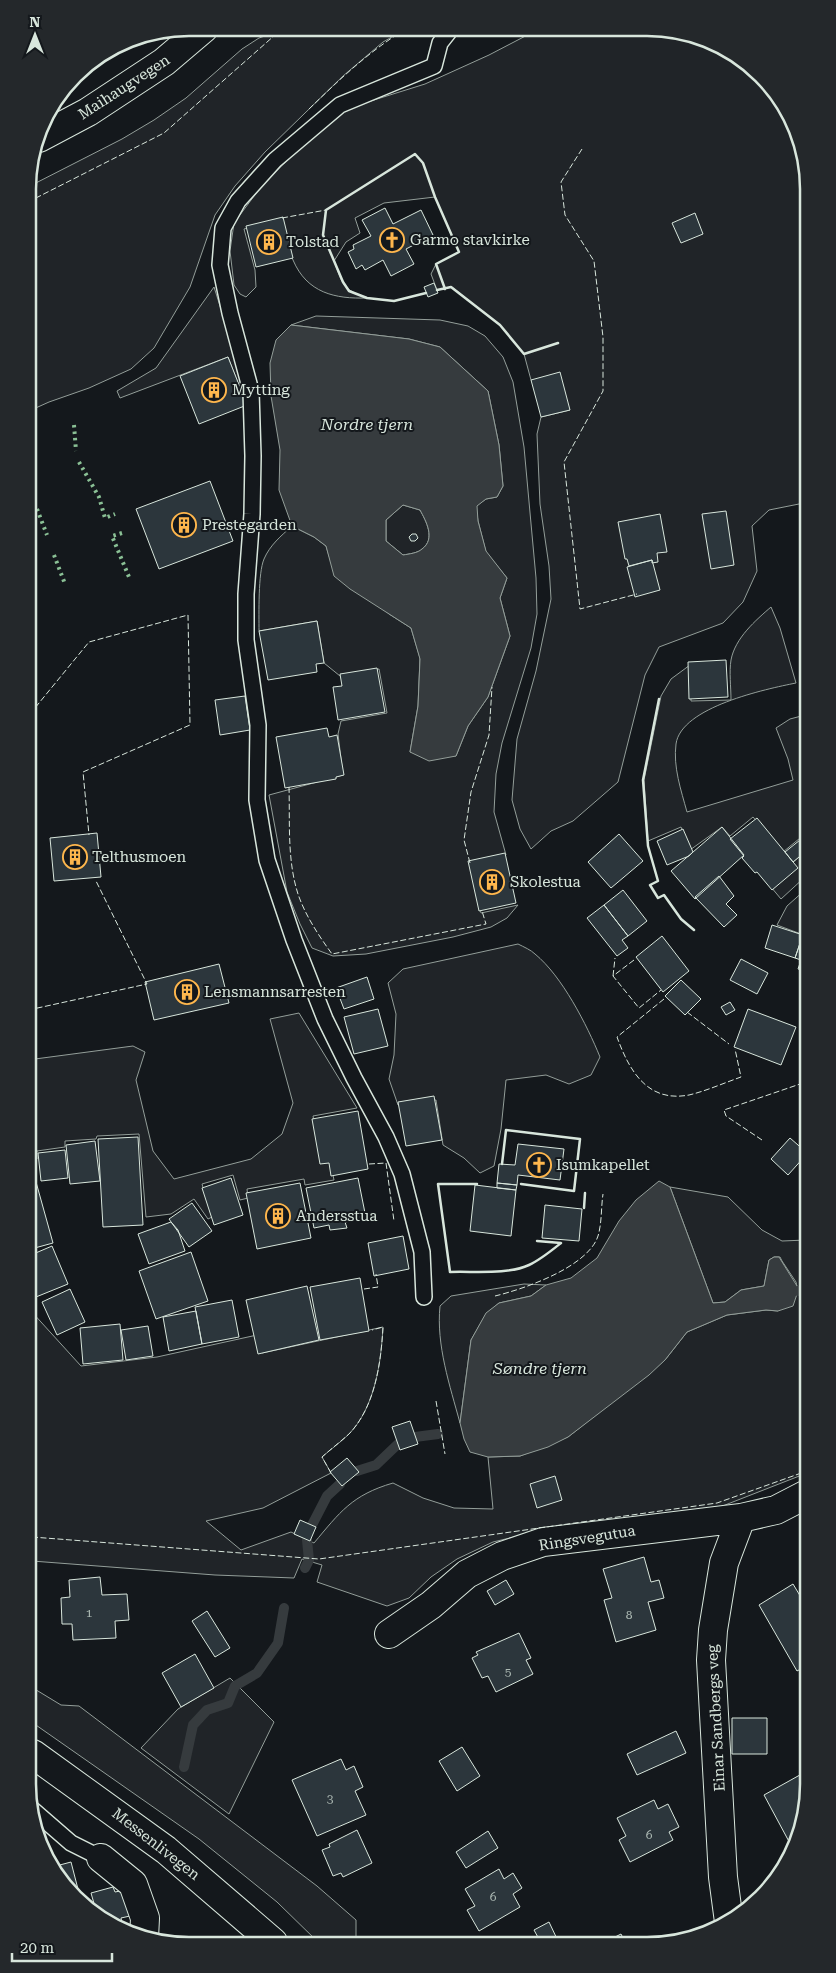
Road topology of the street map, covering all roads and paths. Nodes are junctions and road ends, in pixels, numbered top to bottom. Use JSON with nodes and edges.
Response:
{"nodes":[{"id":1,"x":445,"y":36,"type":"edge"},
{"id":2,"x":193,"y":37,"type":"edge"},
{"id":3,"x":47,"y":134,"type":"edge"},
{"id":4,"x":424,"y":1297,"type":"dead end"},
{"id":5,"x":799,"y":1498,"type":"edge"},
{"id":6,"x":741,"y":1518,"type":"junction"},
{"id":7,"x":389,"y":1634,"type":"dead end"},
{"id":8,"x":36,"y":1756,"type":"edge"},
{"id":9,"x":40,"y":1816,"type":"edge"},
{"id":10,"x":101,"y":1858,"type":"joint"},
{"id":11,"x":728,"y":1913,"type":"edge"},
{"id":12,"x":144,"y":1930,"type":"edge"},
{"id":13,"x":267,"y":1937,"type":"edge"}],
"edges":[{"from":1,"to":4,"type":"lane"},
{"from":2,"to":3,"type":"street","name":"Maihaugvegen"},
{"from":5,"to":6,"type":"street","name":"Ringsvegutua"},
{"from":6,"to":7,"type":"street","name":"Ringsvegutua"},
{"from":6,"to":11,"type":"street","name":"Einar Sandbergs veg"},
{"from":8,"to":13,"type":"street","name":"Messenlivegen"},
{"from":9,"to":10,"type":"lane"},
{"from":10,"to":12,"type":"street"}]}
